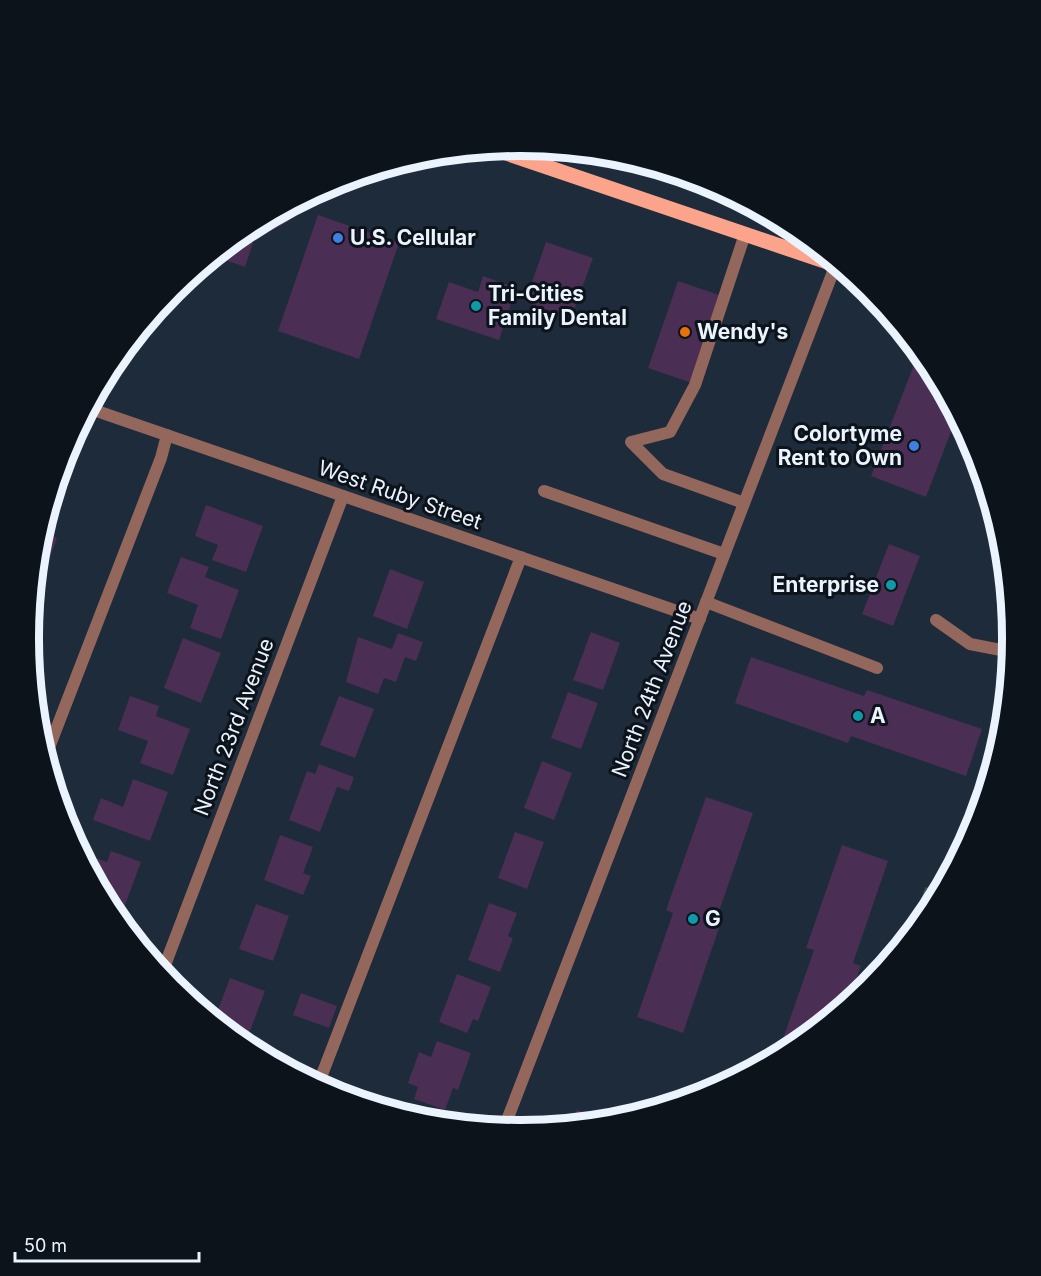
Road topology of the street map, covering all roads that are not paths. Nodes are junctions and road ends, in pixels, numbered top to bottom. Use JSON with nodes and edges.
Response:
{"nodes":[{"id":1,"x":516,"y":156,"type":"edge"},
{"id":2,"x":745,"y":234,"type":"junction"},
{"id":3,"x":817,"y":258,"type":"edge"},
{"id":4,"x":834,"y":273,"type":"edge"},
{"id":5,"x":97,"y":411,"type":"edge"},
{"id":6,"x":167,"y":435,"type":"junction"},
{"id":7,"x":544,"y":491,"type":"dead end"},
{"id":8,"x":344,"y":496,"type":"junction"},
{"id":9,"x":744,"y":503,"type":"junction"},
{"id":10,"x":724,"y":554,"type":"junction"},
{"id":11,"x":521,"y":557,"type":"junction"},
{"id":12,"x":706,"y":602,"type":"junction"},
{"id":13,"x":700,"y":619,"type":"junction"},
{"id":14,"x":936,"y":620,"type":"dead end"},
{"id":15,"x":1002,"y":650,"type":"edge"},
{"id":16,"x":877,"y":668,"type":"dead end"},
{"id":17,"x":51,"y":744,"type":"edge"},
{"id":18,"x":166,"y":963,"type":"edge"},
{"id":19,"x":321,"y":1076,"type":"edge"},
{"id":20,"x":507,"y":1119,"type":"edge"}],
"edges":[{"from":1,"to":2,"type":"main road"},
{"from":2,"to":3,"type":"main road"},
{"from":2,"to":9,"type":"street"},
{"from":4,"to":9,"type":"street","name":"North 24th Avenue"},
{"from":5,"to":6,"type":"street","name":"West Ruby Street"},
{"from":6,"to":8,"type":"street","name":"West Ruby Street"},
{"from":6,"to":17,"type":"street"},
{"from":7,"to":10,"type":"street"},
{"from":8,"to":11,"type":"street","name":"West Ruby Street"},
{"from":8,"to":18,"type":"street","name":"North 23rd Avenue"},
{"from":9,"to":10,"type":"street","name":"North 24th Avenue"},
{"from":10,"to":12,"type":"street","name":"North 24th Avenue"},
{"from":11,"to":13,"type":"street","name":"West Ruby Street"},
{"from":11,"to":19,"type":"street"},
{"from":12,"to":13,"type":"street","name":"North 24th Avenue"},
{"from":12,"to":16,"type":"street"},
{"from":13,"to":20,"type":"street","name":"North 24th Avenue"},
{"from":14,"to":15,"type":"street"}]}
